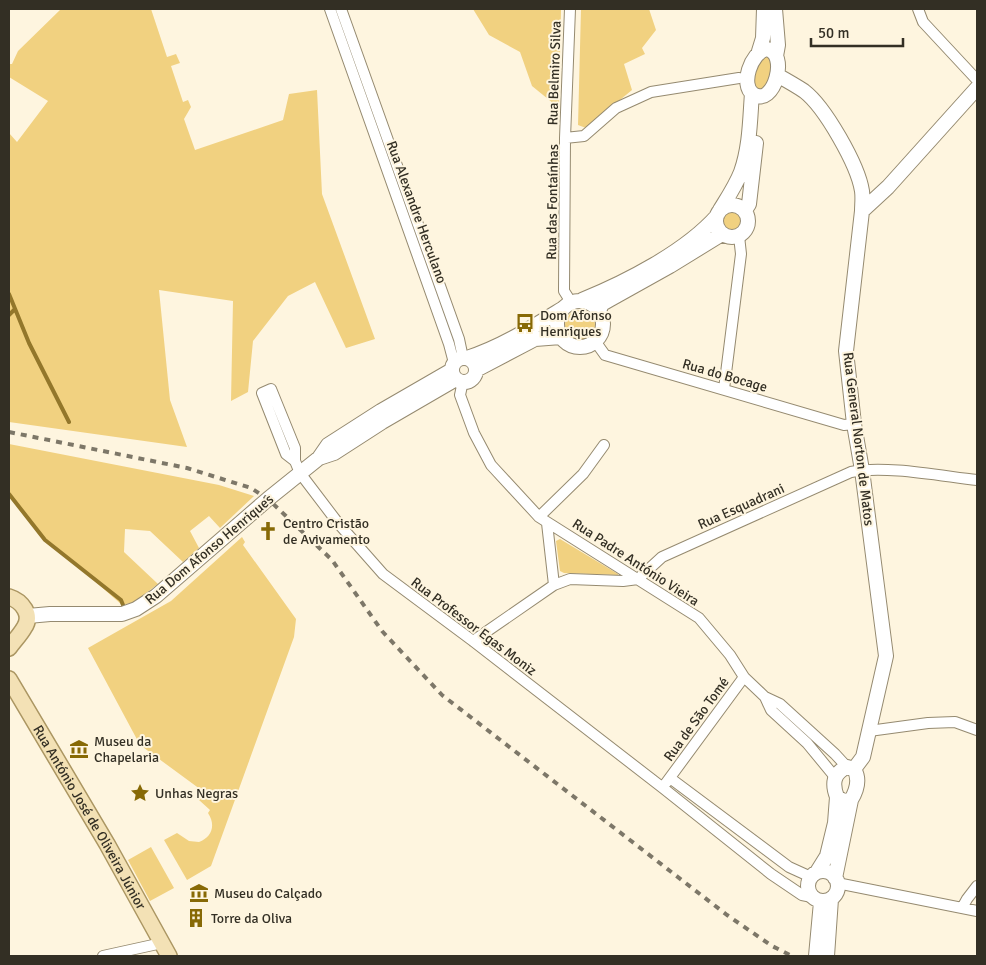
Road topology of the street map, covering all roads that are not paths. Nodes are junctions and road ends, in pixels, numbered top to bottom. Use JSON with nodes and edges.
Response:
{"nodes":[{"id":1,"x":330,"y":9,"type":"edge"},
{"id":2,"x":341,"y":9,"type":"edge"},
{"id":3,"x":570,"y":9,"type":"edge"},
{"id":4,"x":764,"y":9,"type":"edge"},
{"id":5,"x":775,"y":9,"type":"edge"},
{"id":6,"x":918,"y":9,"type":"edge"},
{"id":7,"x":760,"y":51,"type":"junction"},
{"id":8,"x":776,"y":56,"type":"junction"},
{"id":9,"x":362,"y":67,"type":"junction"},
{"id":10,"x":352,"y":71,"type":"junction"},
{"id":11,"x":777,"y":75,"type":"junction"},
{"id":12,"x":738,"y":78,"type":"dead end"},
{"id":13,"x":977,"y":80,"type":"edge"},
{"id":14,"x":977,"y":88,"type":"edge"},
{"id":15,"x":756,"y":95,"type":"junction"},
{"id":16,"x":565,"y":138,"type":"junction"},
{"id":17,"x":888,"y":187,"type":"junction"},
{"id":18,"x":862,"y":192,"type":"junction"},
{"id":19,"x":745,"y":210,"type":"junction"},
{"id":20,"x":862,"y":211,"type":"junction"},
{"id":21,"x":719,"y":213,"type":"junction"},
{"id":22,"x":722,"y":234,"type":"junction"},
{"id":23,"x":739,"y":236,"type":"junction"},
{"id":24,"x":572,"y":304,"type":"junction"},
{"id":25,"x":599,"y":310,"type":"junction"},
{"id":26,"x":561,"y":338,"type":"junction"},
{"id":27,"x":596,"y":341,"type":"junction"},
{"id":28,"x":459,"y":368,"type":"junction"},
{"id":29,"x":724,"y":389,"type":"junction"},
{"id":30,"x":854,"y":424,"type":"junction"},
{"id":31,"x":604,"y":445,"type":"dead end"},
{"id":32,"x":298,"y":467,"type":"junction"},
{"id":33,"x":862,"y":470,"type":"junction"},
{"id":34,"x":977,"y":480,"type":"edge"},
{"id":35,"x":543,"y":520,"type":"junction"},
{"id":36,"x":638,"y":579,"type":"junction"},
{"id":37,"x":554,"y":585,"type":"junction"},
{"id":38,"x":9,"y":597,"type":"edge"},
{"id":39,"x":28,"y":616,"type":"junction"},
{"id":40,"x":473,"y":641,"type":"junction"},
{"id":41,"x":9,"y":648,"type":"edge"},
{"id":42,"x":744,"y":677,"type":"junction"},
{"id":43,"x":11,"y":687,"type":"edge"},
{"id":44,"x":765,"y":697,"type":"junction"},
{"id":45,"x":977,"y":730,"type":"edge"},
{"id":46,"x":869,"y":731,"type":"junction"},
{"id":47,"x":850,"y":768,"type":"junction"},
{"id":48,"x":835,"y":777,"type":"junction"},
{"id":49,"x":670,"y":778,"type":"junction"},
{"id":50,"x":663,"y":788,"type":"junction"},
{"id":51,"x":837,"y":797,"type":"junction"},
{"id":52,"x":851,"y":800,"type":"junction"},
{"id":53,"x":814,"y":875,"type":"junction"},
{"id":54,"x":836,"y":880,"type":"junction"},
{"id":55,"x":977,"y":886,"type":"edge"},
{"id":56,"x":821,"y":899,"type":"junction"},
{"id":57,"x":962,"y":908,"type":"junction"},
{"id":58,"x":977,"y":911,"type":"edge"},
{"id":59,"x":162,"y":943,"type":"junction"},
{"id":60,"x":822,"y":955,"type":"edge"},
{"id":61,"x":104,"y":956,"type":"edge"},
{"id":62,"x":169,"y":956,"type":"edge"}],
"edges":[{"from":1,"to":10,"type":"street","name":"Rua Alexandre Herculano"},
{"from":2,"to":9,"type":"street","name":"Rua Alexandre Herculano"},
{"from":3,"to":16,"type":"street","name":"Rua Belmiro Silva"},
{"from":4,"to":7,"type":"street","name":"Rua Dom Afonso Henriques"},
{"from":5,"to":8,"type":"street"},
{"from":6,"to":13,"type":"street"},
{"from":7,"to":8,"type":"street"},
{"from":7,"to":15,"type":"street","name":"Rua Dom Afonso Henriques"},
{"from":8,"to":11,"type":"street"},
{"from":9,"to":10,"type":"street"},
{"from":9,"to":28,"type":"street","name":"Rua Alexandre Herculano"},
{"from":10,"to":28,"type":"street","name":"Rua Alexandre Herculano"},
{"from":11,"to":15,"type":"street"},
{"from":11,"to":18,"type":"street","name":"Rua General Norton de Matos"},
{"from":12,"to":16,"type":"street","name":"Rua das Fontaínhas"},
{"from":14,"to":17,"type":"street"},
{"from":15,"to":19,"type":"street","name":"Rua Dom Afonso Henriques"},
{"from":15,"to":21,"type":"street","name":"Rua Dom Afonso Henriques"},
{"from":16,"to":24,"type":"street","name":"Rua das Fontaínhas"},
{"from":17,"to":18,"type":"street"},
{"from":17,"to":20,"type":"street"},
{"from":18,"to":20,"type":"street","name":"Rua General Norton de Matos"},
{"from":19,"to":21,"type":"street"},
{"from":19,"to":23,"type":"street","name":"Rua Dom Afonso Henriques"},
{"from":20,"to":30,"type":"street","name":"Rua General Norton de Matos"},
{"from":21,"to":22,"type":"street"},
{"from":21,"to":24,"type":"street","name":"Rua Dom Afonso Henriques"},
{"from":22,"to":23,"type":"street"},
{"from":22,"to":25,"type":"street"},
{"from":23,"to":29,"type":"street"},
{"from":24,"to":25,"type":"street"},
{"from":24,"to":26,"type":"street"},
{"from":24,"to":28,"type":"street","name":"Rua Dom Afonso Henriques"},
{"from":25,"to":27,"type":"street"},
{"from":26,"to":27,"type":"street","name":"Rua Dom Afonso Henriques"},
{"from":26,"to":28,"type":"street","name":"Rua Dom Afonso Henriques"},
{"from":27,"to":29,"type":"street","name":"Rua do Bocage"},
{"from":28,"to":32,"type":"street","name":"Rua Dom Afonso Henriques"},
{"from":28,"to":35,"type":"street","name":"Rua Padre António Vieira"},
{"from":29,"to":30,"type":"street","name":"Rua do Bocage"},
{"from":30,"to":33,"type":"street","name":"Rua General Norton de Matos"},
{"from":31,"to":35,"type":"street"},
{"from":32,"to":32,"type":"street","name":"Rua Professor Egas Moniz"},
{"from":32,"to":39,"type":"street","name":"Rua Dom Afonso Henriques"},
{"from":32,"to":40,"type":"street","name":"Rua Professor Egas Moniz"},
{"from":33,"to":34,"type":"street"},
{"from":33,"to":36,"type":"street","name":"Rua Esquadrani"},
{"from":33,"to":46,"type":"street","name":"Rua General Norton de Matos"},
{"from":35,"to":36,"type":"street","name":"Rua Padre António Vieira"},
{"from":35,"to":37,"type":"street"},
{"from":36,"to":37,"type":"street"},
{"from":36,"to":42,"type":"street","name":"Rua Padre António Vieira"},
{"from":37,"to":40,"type":"street"},
{"from":38,"to":39,"type":"main road"},
{"from":39,"to":41,"type":"main road"},
{"from":40,"to":50,"type":"street","name":"Rua Professor Egas Moniz"},
{"from":42,"to":44,"type":"street","name":"Rua Padre António Vieira"},
{"from":42,"to":49,"type":"street","name":"Rua de São Tomé"},
{"from":43,"to":59,"type":"main road","name":"Rua António José de Oliveira Júnior"},
{"from":44,"to":47,"type":"street","name":"Rua Padre António Vieira"},
{"from":44,"to":48,"type":"street","name":"Rua Padre António Vieira"},
{"from":45,"to":46,"type":"street"},
{"from":46,"to":47,"type":"street","name":"Rua General Norton de Matos"},
{"from":47,"to":48,"type":"street","name":"Rua General Norton de Matos"},
{"from":47,"to":52,"type":"street"},
{"from":48,"to":51,"type":"street"},
{"from":49,"to":50,"type":"street"},
{"from":49,"to":53,"type":"street"},
{"from":50,"to":56,"type":"street","name":"Rua Professor Egas Moniz"},
{"from":51,"to":52,"type":"street"},
{"from":51,"to":53,"type":"street"},
{"from":52,"to":54,"type":"street"},
{"from":53,"to":54,"type":"street"},
{"from":53,"to":56,"type":"street"},
{"from":54,"to":56,"type":"street"},
{"from":54,"to":57,"type":"street"},
{"from":55,"to":57,"type":"street"},
{"from":56,"to":60,"type":"street"},
{"from":57,"to":58,"type":"street"},
{"from":59,"to":61,"type":"street"},
{"from":59,"to":62,"type":"main road","name":"Rua António José de Oliveira Júnior"}]}
